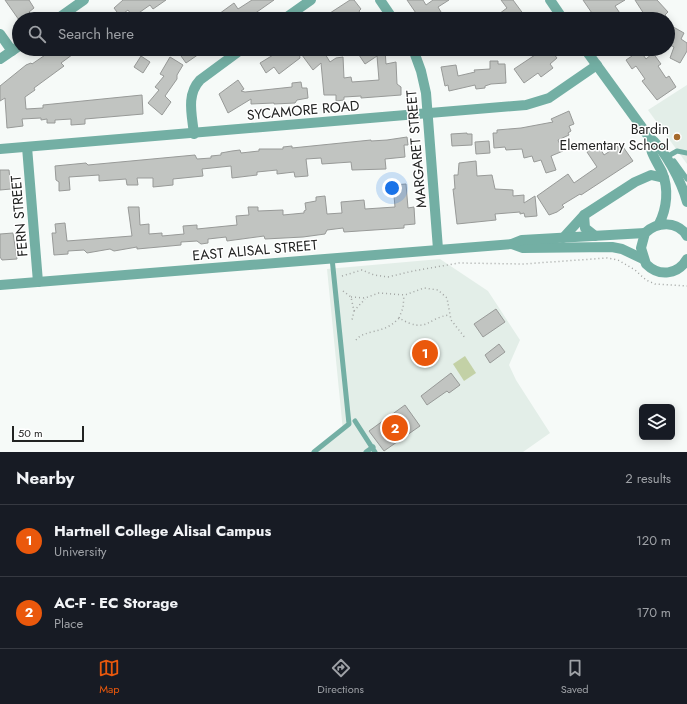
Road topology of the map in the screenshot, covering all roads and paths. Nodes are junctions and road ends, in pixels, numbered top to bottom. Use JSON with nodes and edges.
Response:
{"nodes":[{"id":1,"x":84,"y":0,"type":"edge"},
{"id":2,"x":311,"y":0,"type":"edge"},
{"id":3,"x":380,"y":0,"type":"edge"},
{"id":4,"x":550,"y":0,"type":"edge"},
{"id":5,"x":67,"y":12,"type":"edge"},
{"id":6,"x":294,"y":12,"type":"edge"},
{"id":7,"x":388,"y":12,"type":"edge"},
{"id":8,"x":558,"y":12,"type":"edge"},
{"id":9,"x":0,"y":34,"type":"edge"},
{"id":10,"x":12,"y":44,"type":"edge"},
{"id":11,"x":12,"y":51,"type":"edge"},
{"id":12,"x":233,"y":56,"type":"edge"},
{"id":13,"x":415,"y":56,"type":"edge"},
{"id":14,"x":590,"y":56,"type":"edge"},
{"id":15,"x":0,"y":59,"type":"edge"},
{"id":16,"x":597,"y":65,"type":"junction"},
{"id":17,"x":427,"y":114,"type":"junction"},
{"id":18,"x":194,"y":134,"type":"junction"},
{"id":19,"x":649,"y":137,"type":"junction"},
{"id":20,"x":658,"y":145,"type":"junction"},
{"id":21,"x":27,"y":147,"type":"junction"},
{"id":22,"x":0,"y":149,"type":"edge"},
{"id":23,"x":687,"y":153,"type":"edge"},
{"id":24,"x":670,"y":155,"type":"junction"},
{"id":25,"x":664,"y":178,"type":"junction"},
{"id":26,"x":687,"y":179,"type":"edge"},
{"id":27,"x":687,"y":202,"type":"edge"},
{"id":28,"x":584,"y":215,"type":"junction"},
{"id":29,"x":659,"y":224,"type":"junction"},
{"id":30,"x":687,"y":231,"type":"edge"},
{"id":31,"x":645,"y":233,"type":"junction"},
{"id":32,"x":595,"y":236,"type":"junction"},
{"id":33,"x":563,"y":238,"type":"junction"},
{"id":34,"x":512,"y":244,"type":"junction"},
{"id":35,"x":438,"y":249,"type":"junction"},
{"id":36,"x":332,"y":258,"type":"junction"},
{"id":37,"x":643,"y":259,"type":"junction"},
{"id":38,"x":687,"y":259,"type":"edge"},
{"id":39,"x":673,"y":272,"type":"junction"},
{"id":40,"x":687,"y":274,"type":"edge"},
{"id":41,"x":334,"y":278,"type":"junction"},
{"id":42,"x":38,"y":282,"type":"junction"},
{"id":43,"x":0,"y":285,"type":"edge"},
{"id":44,"x":687,"y":286,"type":"edge"},
{"id":45,"x":335,"y":288,"type":"junction"},
{"id":46,"x":404,"y":295,"type":"junction"},
{"id":47,"x":351,"y":297,"type":"junction"},
{"id":48,"x":365,"y":298,"type":"junction"},
{"id":49,"x":354,"y":311,"type":"junction"},
{"id":50,"x":450,"y":315,"type":"junction"},
{"id":51,"x":399,"y":318,"type":"junction"},
{"id":52,"x":352,"y":320,"type":"dead end"},
{"id":53,"x":466,"y":339,"type":"dead end"},
{"id":54,"x":356,"y":340,"type":"dead end"},
{"id":55,"x":355,"y":421,"type":"dead end"},
{"id":56,"x":374,"y":450,"type":"edge"},
{"id":57,"x":314,"y":452,"type":"edge"},
{"id":58,"x":366,"y":452,"type":"edge"}],
"edges":[{"from":1,"to":5,"type":"street"},
{"from":2,"to":6,"type":"street"},
{"from":3,"to":7,"type":"street"},
{"from":4,"to":8,"type":"street"},
{"from":9,"to":10,"type":"street"},
{"from":11,"to":15,"type":"street"},
{"from":12,"to":18,"type":"street"},
{"from":13,"to":17,"type":"street","name":"MARGARET STREET"},
{"from":14,"to":16,"type":"street"},
{"from":16,"to":17,"type":"street","name":"SYCAMORE ROAD"},
{"from":16,"to":19,"type":"street"},
{"from":17,"to":18,"type":"street","name":"SYCAMORE ROAD"},
{"from":17,"to":35,"type":"street","name":"MARGARET STREET"},
{"from":18,"to":21,"type":"street","name":"SYCAMORE ROAD"},
{"from":19,"to":20,"type":"street"},
{"from":19,"to":25,"type":"street"},
{"from":20,"to":24,"type":"lane"},
{"from":20,"to":27,"type":"street"},
{"from":21,"to":22,"type":"street","name":"SYCAMORE ROAD"},
{"from":21,"to":42,"type":"street","name":"FERN STREET"},
{"from":23,"to":24,"type":"lane"},
{"from":24,"to":26,"type":"lane"},
{"from":25,"to":28,"type":"street"},
{"from":25,"to":29,"type":"street"},
{"from":28,"to":32,"type":"street"},
{"from":28,"to":33,"type":"street"},
{"from":29,"to":30,"type":"street"},
{"from":29,"to":31,"type":"street"},
{"from":31,"to":32,"type":"street","name":"EAST ALISAL STREET"},
{"from":31,"to":37,"type":"street"},
{"from":32,"to":33,"type":"street","name":"EAST ALISAL STREET"},
{"from":33,"to":34,"type":"street","name":"EAST ALISAL STREET"},
{"from":34,"to":35,"type":"street","name":"EAST ALISAL STREET"},
{"from":34,"to":37,"type":"street","name":"EAST ALISAL STREET"},
{"from":35,"to":36,"type":"street","name":"EAST ALISAL STREET"},
{"from":36,"to":41,"type":"lane"},
{"from":36,"to":42,"type":"street","name":"EAST ALISAL STREET"},
{"from":37,"to":39,"type":"street","name":"EAST ALISAL STREET"},
{"from":38,"to":39,"type":"street"},
{"from":39,"to":40,"type":"street","name":"EAST ALISAL STREET"},
{"from":41,"to":44,"type":"path"},
{"from":41,"to":45,"type":"lane"},
{"from":42,"to":43,"type":"street","name":"EAST ALISAL STREET"},
{"from":45,"to":47,"type":"path"},
{"from":45,"to":57,"type":"lane"},
{"from":46,"to":48,"type":"path"},
{"from":46,"to":50,"type":"path"},
{"from":46,"to":51,"type":"path"},
{"from":47,"to":48,"type":"path"},
{"from":47,"to":49,"type":"path"},
{"from":48,"to":49,"type":"path"},
{"from":49,"to":52,"type":"path"},
{"from":50,"to":51,"type":"path"},
{"from":50,"to":53,"type":"path"},
{"from":51,"to":54,"type":"path"},
{"from":55,"to":56,"type":"lane"},
{"from":56,"to":58,"type":"lane"}]}
